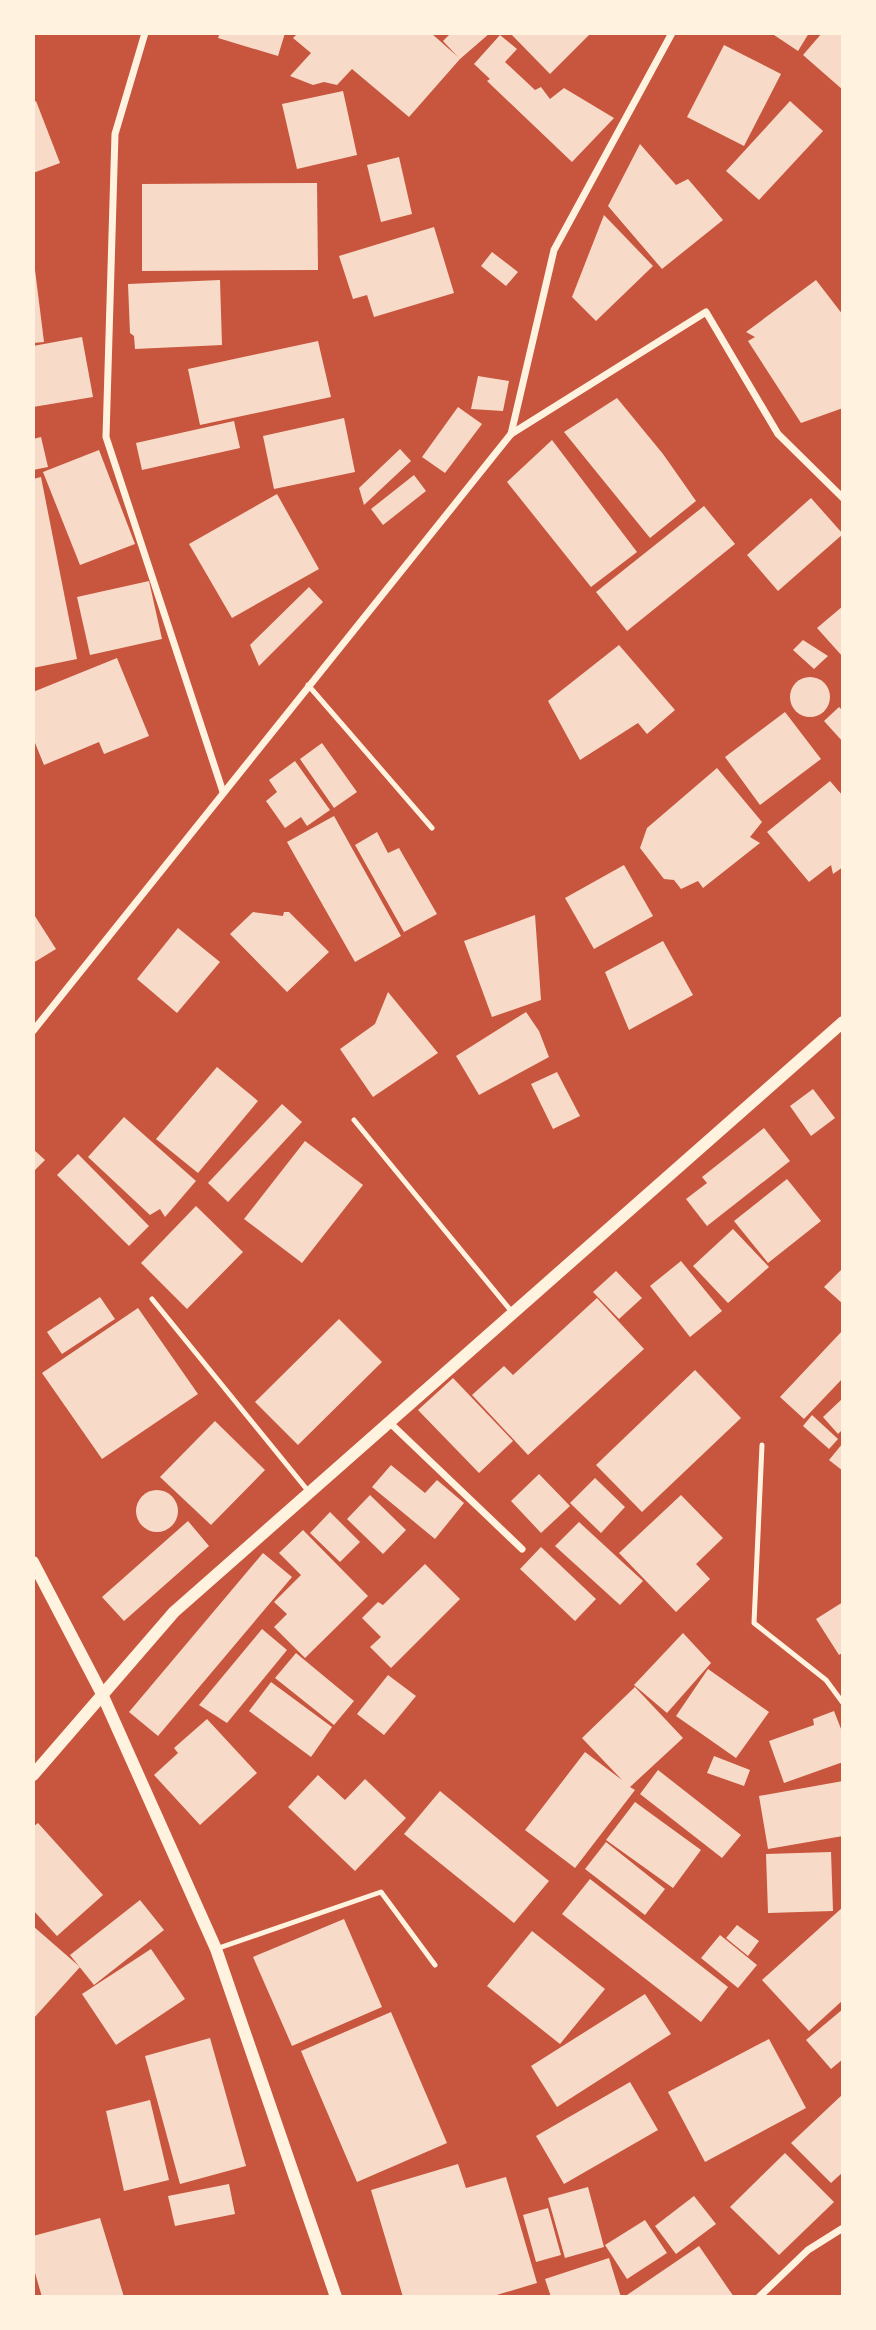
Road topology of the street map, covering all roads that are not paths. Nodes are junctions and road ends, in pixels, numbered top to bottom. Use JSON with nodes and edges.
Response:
{"nodes":[{"id":1,"x":145,"y":33,"type":"edge"},
{"id":2,"x":672,"y":33,"type":"edge"},
{"id":3,"x":511,"y":435,"type":"junction"},
{"id":4,"x":843,"y":498,"type":"edge"},
{"id":5,"x":308,"y":685,"type":"junction"},
{"id":6,"x":223,"y":792,"type":"junction"},
{"id":7,"x":432,"y":828,"type":"dead end"},
{"id":8,"x":843,"y":1022,"type":"edge"},
{"id":9,"x":33,"y":1031,"type":"edge"},
{"id":10,"x":354,"y":1119,"type":"dead end"},
{"id":11,"x":152,"y":1299,"type":"dead end"},
{"id":12,"x":513,"y":1313,"type":"junction"},
{"id":13,"x":389,"y":1422,"type":"junction"},
{"id":14,"x":762,"y":1445,"type":"dead end"},
{"id":15,"x":309,"y":1493,"type":"junction"},
{"id":16,"x":522,"y":1549,"type":"dead end"},
{"id":17,"x":33,"y":1562,"type":"edge"},
{"id":18,"x":102,"y":1694,"type":"junction"},
{"id":19,"x":843,"y":1703,"type":"edge"},
{"id":20,"x":33,"y":1775,"type":"edge"},
{"id":21,"x":216,"y":1948,"type":"junction"},
{"id":22,"x":435,"y":1965,"type":"dead end"},
{"id":23,"x":843,"y":2228,"type":"edge"},
{"id":24,"x":336,"y":2297,"type":"edge"},
{"id":25,"x":759,"y":2297,"type":"edge"}],
"edges":[{"from":1,"to":6,"type":"street"},
{"from":2,"to":3,"type":"street"},
{"from":3,"to":4,"type":"street"},
{"from":3,"to":5,"type":"street"},
{"from":5,"to":6,"type":"street"},
{"from":5,"to":7,"type":"lane"},
{"from":6,"to":9,"type":"street"},
{"from":8,"to":12,"type":"street"},
{"from":10,"to":12,"type":"lane"},
{"from":11,"to":15,"type":"lane"},
{"from":12,"to":13,"type":"street"},
{"from":13,"to":15,"type":"street"},
{"from":13,"to":16,"type":"street"},
{"from":14,"to":19,"type":"lane"},
{"from":15,"to":18,"type":"street"},
{"from":17,"to":18,"type":"street"},
{"from":18,"to":20,"type":"street"},
{"from":18,"to":21,"type":"street"},
{"from":21,"to":22,"type":"lane"},
{"from":21,"to":24,"type":"street"},
{"from":23,"to":25,"type":"street"}]}
